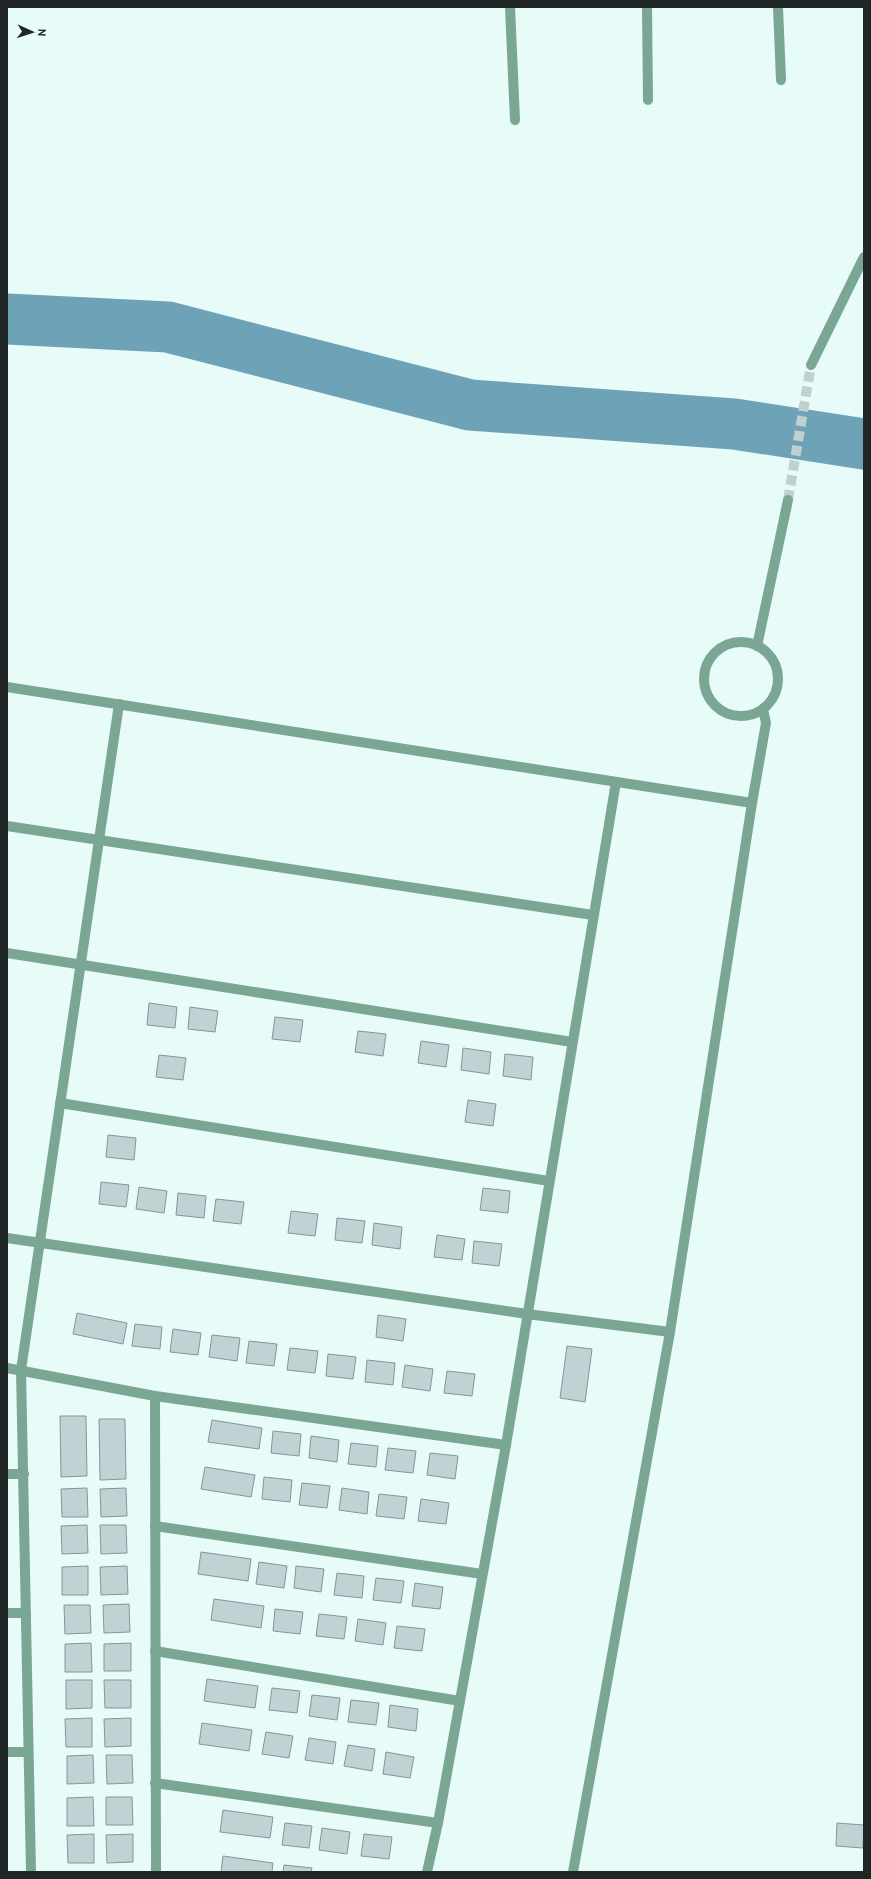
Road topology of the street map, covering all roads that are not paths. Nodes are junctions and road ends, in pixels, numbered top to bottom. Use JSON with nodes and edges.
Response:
{"nodes":[{"id":1,"x":510,"y":7,"type":"edge"},
{"id":2,"x":646,"y":7,"type":"edge"},
{"id":3,"x":778,"y":7,"type":"edge"},
{"id":4,"x":781,"y":80,"type":"dead end"},
{"id":5,"x":648,"y":100,"type":"dead end"},
{"id":6,"x":515,"y":120,"type":"dead end"},
{"id":7,"x":864,"y":257,"type":"edge"},
{"id":8,"x":811,"y":365,"type":"tunnel mouth"},
{"id":9,"x":788,"y":500,"type":"tunnel mouth"},
{"id":10,"x":757,"y":646,"type":"junction"},
{"id":11,"x":7,"y":687,"type":"edge"},
{"id":12,"x":119,"y":704,"type":"junction"},
{"id":13,"x":763,"y":709,"type":"junction"},
{"id":14,"x":616,"y":782,"type":"junction"},
{"id":15,"x":752,"y":803,"type":"junction"},
{"id":16,"x":7,"y":826,"type":"edge"},
{"id":17,"x":99,"y":841,"type":"junction"},
{"id":18,"x":593,"y":915,"type":"junction"},
{"id":19,"x":7,"y":953,"type":"edge"},
{"id":20,"x":80,"y":965,"type":"junction"},
{"id":21,"x":572,"y":1042,"type":"junction"},
{"id":22,"x":60,"y":1103,"type":"junction"},
{"id":23,"x":549,"y":1182,"type":"junction"},
{"id":24,"x":7,"y":1238,"type":"edge"},
{"id":25,"x":40,"y":1243,"type":"junction"},
{"id":26,"x":527,"y":1314,"type":"junction"},
{"id":27,"x":670,"y":1332,"type":"junction"},
{"id":28,"x":7,"y":1368,"type":"edge"},
{"id":29,"x":21,"y":1370,"type":"junction"},
{"id":30,"x":156,"y":1396,"type":"junction"},
{"id":31,"x":506,"y":1445,"type":"junction"},
{"id":32,"x":7,"y":1474,"type":"edge"},
{"id":33,"x":24,"y":1474,"type":"junction"},
{"id":34,"x":155,"y":1526,"type":"junction"},
{"id":35,"x":482,"y":1574,"type":"junction"},
{"id":36,"x":7,"y":1613,"type":"edge"},
{"id":37,"x":26,"y":1613,"type":"junction"},
{"id":38,"x":155,"y":1651,"type":"junction"},
{"id":39,"x":460,"y":1701,"type":"junction"},
{"id":40,"x":7,"y":1752,"type":"edge"},
{"id":41,"x":28,"y":1752,"type":"junction"},
{"id":42,"x":155,"y":1783,"type":"junction"},
{"id":43,"x":438,"y":1823,"type":"junction"},
{"id":44,"x":31,"y":1872,"type":"edge"},
{"id":45,"x":156,"y":1872,"type":"edge"},
{"id":46,"x":427,"y":1872,"type":"edge"},
{"id":47,"x":573,"y":1872,"type":"edge"}],
"edges":[{"from":1,"to":6,"type":"street"},
{"from":2,"to":5,"type":"street"},
{"from":3,"to":4,"type":"street"},
{"from":7,"to":8,"type":"street"},
{"from":9,"to":10,"type":"street"},
{"from":10,"to":13,"type":"street"},
{"from":10,"to":13,"type":"street"},
{"from":11,"to":12,"type":"street"},
{"from":12,"to":14,"type":"street"},
{"from":12,"to":17,"type":"street"},
{"from":13,"to":15,"type":"street"},
{"from":14,"to":15,"type":"street"},
{"from":14,"to":18,"type":"street"},
{"from":15,"to":27,"type":"street"},
{"from":16,"to":17,"type":"street"},
{"from":17,"to":18,"type":"street"},
{"from":17,"to":20,"type":"street"},
{"from":18,"to":21,"type":"street"},
{"from":19,"to":20,"type":"street"},
{"from":20,"to":21,"type":"street"},
{"from":20,"to":22,"type":"street"},
{"from":21,"to":23,"type":"street"},
{"from":22,"to":23,"type":"street"},
{"from":22,"to":25,"type":"street"},
{"from":23,"to":26,"type":"street"},
{"from":24,"to":25,"type":"street"},
{"from":25,"to":26,"type":"street"},
{"from":25,"to":29,"type":"street"},
{"from":26,"to":27,"type":"street"},
{"from":26,"to":31,"type":"street"},
{"from":27,"to":47,"type":"street"},
{"from":28,"to":29,"type":"street"},
{"from":29,"to":30,"type":"street"},
{"from":29,"to":33,"type":"street"},
{"from":30,"to":31,"type":"street"},
{"from":30,"to":34,"type":"street"},
{"from":31,"to":35,"type":"street"},
{"from":32,"to":33,"type":"street"},
{"from":33,"to":37,"type":"street"},
{"from":34,"to":35,"type":"street"},
{"from":34,"to":38,"type":"street"},
{"from":35,"to":39,"type":"street"},
{"from":36,"to":37,"type":"street"},
{"from":37,"to":41,"type":"street"},
{"from":38,"to":39,"type":"street"},
{"from":38,"to":42,"type":"street"},
{"from":39,"to":43,"type":"street"},
{"from":40,"to":41,"type":"street"},
{"from":41,"to":44,"type":"street"},
{"from":42,"to":43,"type":"street"},
{"from":42,"to":45,"type":"street"},
{"from":43,"to":46,"type":"street"}]}
